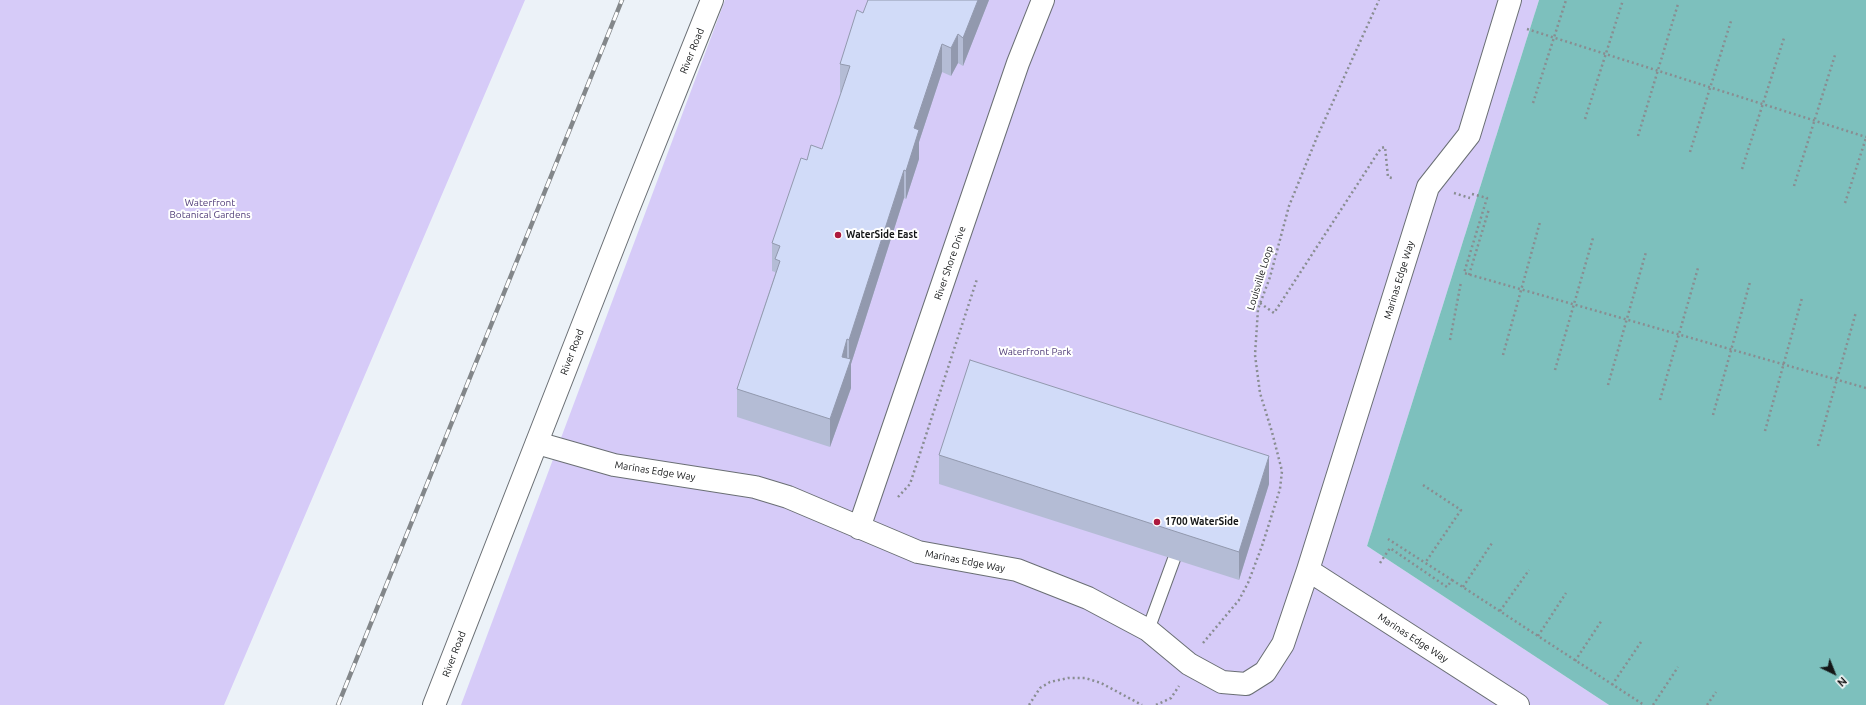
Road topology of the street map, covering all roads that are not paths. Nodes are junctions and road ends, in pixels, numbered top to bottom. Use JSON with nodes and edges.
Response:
{"nodes":[{"id":1,"x":712,"y":0,"type":"edge"},
{"id":2,"x":1043,"y":0,"type":"edge"},
{"id":3,"x":1510,"y":0,"type":"edge"},
{"id":4,"x":537,"y":442,"type":"junction"},
{"id":5,"x":859,"y":528,"type":"junction"},
{"id":6,"x":1174,"y":559,"type":"edge"},
{"id":7,"x":1308,"y":570,"type":"junction"},
{"id":8,"x":1148,"y":630,"type":"junction"},
{"id":9,"x":434,"y":705,"type":"edge"},
{"id":10,"x":1518,"y":705,"type":"edge"}],
"edges":[{"from":1,"to":4,"type":"street","name":"River Road"},
{"from":2,"to":5,"type":"street","name":"River Shore Drive"},
{"from":3,"to":7,"type":"street","name":"Marinas Edge Way"},
{"from":4,"to":5,"type":"street","name":"Marinas Edge Way"},
{"from":4,"to":9,"type":"street","name":"River Road"},
{"from":5,"to":8,"type":"street","name":"Marinas Edge Way"},
{"from":6,"to":8,"type":"lane"},
{"from":7,"to":8,"type":"street","name":"Marinas Edge Way"},
{"from":7,"to":10,"type":"street","name":"Marinas Edge Way"}]}
